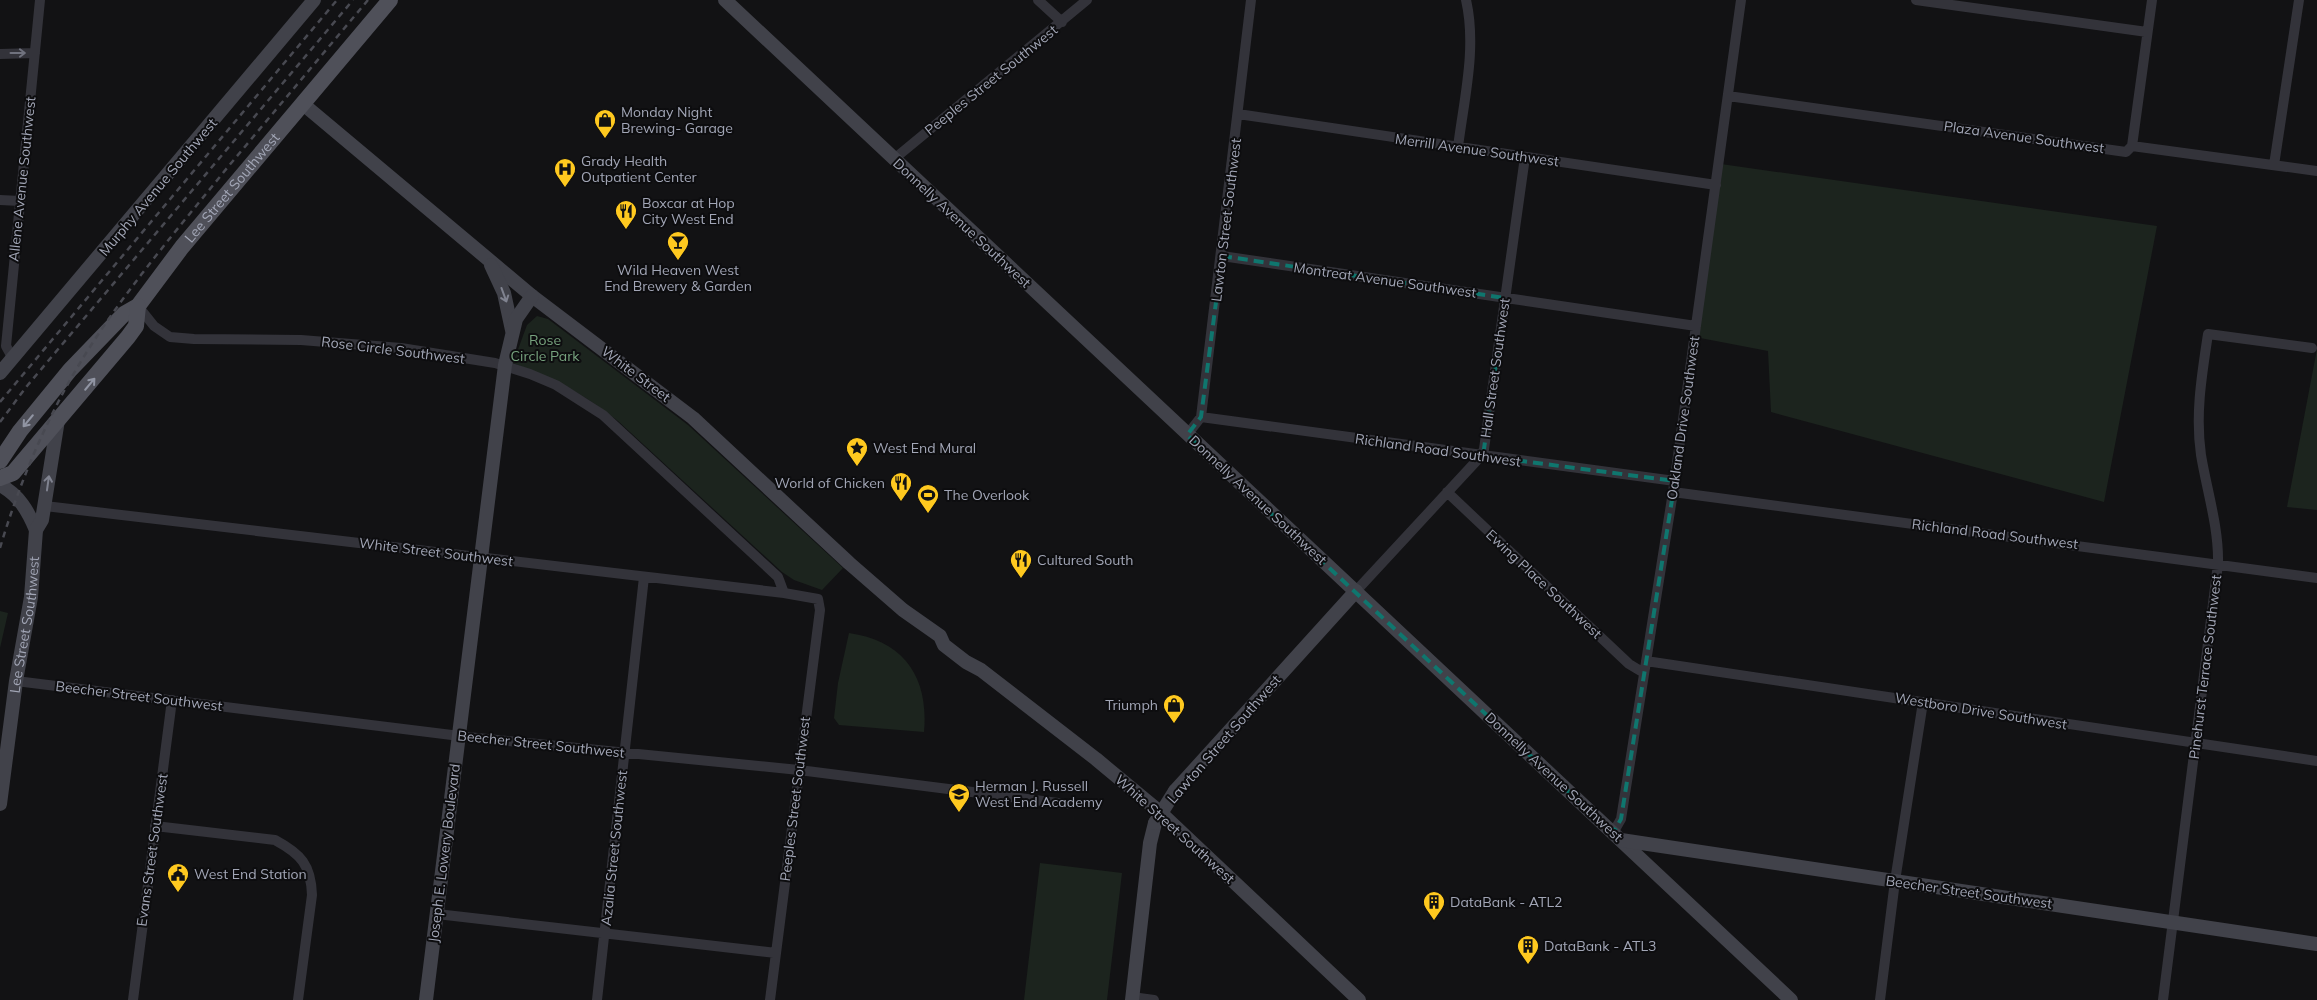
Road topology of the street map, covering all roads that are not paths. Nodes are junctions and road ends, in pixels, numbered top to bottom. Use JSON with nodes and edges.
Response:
{"nodes":[{"id":1,"x":40,"y":0,"type":"edge"},
{"id":2,"x":314,"y":0,"type":"edge"},
{"id":3,"x":390,"y":0,"type":"edge"},
{"id":4,"x":724,"y":0,"type":"edge"},
{"id":5,"x":1038,"y":0,"type":"edge"},
{"id":6,"x":1088,"y":0,"type":"edge"},
{"id":7,"x":1251,"y":0,"type":"edge"},
{"id":8,"x":1466,"y":0,"type":"edge"},
{"id":9,"x":1741,"y":0,"type":"edge"},
{"id":10,"x":1916,"y":0,"type":"edge"},
{"id":11,"x":2152,"y":0,"type":"edge"},
{"id":12,"x":2299,"y":0,"type":"edge"},
{"id":13,"x":1062,"y":22,"type":"junction"},
{"id":14,"x":2147,"y":32,"type":"junction"},
{"id":15,"x":35,"y":53,"type":"junction"},
{"id":16,"x":0,"y":54,"type":"edge"},
{"id":17,"x":1728,"y":96,"type":"junction"},
{"id":18,"x":303,"y":104,"type":"junction"},
{"id":19,"x":1238,"y":114,"type":"junction"},
{"id":20,"x":2132,"y":146,"type":"junction"},
{"id":21,"x":1458,"y":147,"type":"junction"},
{"id":22,"x":1525,"y":157,"type":"junction"},
{"id":23,"x":894,"y":159,"type":"junction"},
{"id":24,"x":2274,"y":165,"type":"junction"},
{"id":25,"x":2317,"y":171,"type":"edge"},
{"id":26,"x":1716,"y":185,"type":"junction"},
{"id":27,"x":0,"y":200,"type":"edge"},
{"id":28,"x":20,"y":201,"type":"junction"},
{"id":29,"x":1222,"y":256,"type":"junction"},
{"id":30,"x":488,"y":260,"type":"junction"},
{"id":31,"x":532,"y":296,"type":"junction"},
{"id":32,"x":1505,"y":298,"type":"junction"},
{"id":33,"x":138,"y":306,"type":"junction"},
{"id":34,"x":1696,"y":326,"type":"junction"},
{"id":35,"x":512,"y":332,"type":"junction"},
{"id":36,"x":2312,"y":348,"type":"dead end"},
{"id":37,"x":6,"y":349,"type":"edge"},
{"id":38,"x":505,"y":365,"type":"junction"},
{"id":39,"x":0,"y":373,"type":"edge"},
{"id":40,"x":1201,"y":417,"type":"junction"},
{"id":41,"x":58,"y":420,"type":"junction"},
{"id":42,"x":1187,"y":435,"type":"junction"},
{"id":43,"x":1481,"y":456,"type":"junction"},
{"id":44,"x":0,"y":461,"type":"edge"},
{"id":45,"x":0,"y":478,"type":"edge"},
{"id":46,"x":1674,"y":481,"type":"junction"},
{"id":47,"x":0,"y":485,"type":"edge"},
{"id":48,"x":1446,"y":492,"type":"junction"},
{"id":49,"x":1673,"y":492,"type":"junction"},
{"id":50,"x":49,"y":507,"type":"junction"},
{"id":51,"x":36,"y":530,"type":"junction"},
{"id":52,"x":480,"y":557,"type":"junction"},
{"id":53,"x":2218,"y":564,"type":"junction"},
{"id":54,"x":644,"y":577,"type":"junction"},
{"id":55,"x":2317,"y":578,"type":"edge"},
{"id":56,"x":1356,"y":592,"type":"junction"},
{"id":57,"x":784,"y":593,"type":"junction"},
{"id":58,"x":818,"y":599,"type":"joint"},
{"id":59,"x":891,"y":599,"type":"joint"},
{"id":60,"x":1646,"y":661,"type":"junction"},
{"id":61,"x":1644,"y":673,"type":"junction"},
{"id":62,"x":16,"y":681,"type":"junction"},
{"id":63,"x":172,"y":700,"type":"junction"},
{"id":64,"x":1923,"y":702,"type":"junction"},
{"id":65,"x":459,"y":736,"type":"junction"},
{"id":66,"x":2196,"y":743,"type":"junction"},
{"id":67,"x":625,"y":752,"type":"junction"},
{"id":68,"x":2317,"y":761,"type":"edge"},
{"id":69,"x":799,"y":770,"type":"junction"},
{"id":70,"x":0,"y":804,"type":"edge"},
{"id":71,"x":1066,"y":804,"type":"dead end"},
{"id":72,"x":155,"y":826,"type":"junction"},
{"id":73,"x":1617,"y":836,"type":"junction"},
{"id":74,"x":1895,"y":881,"type":"junction"},
{"id":75,"x":437,"y":914,"type":"junction"},
{"id":76,"x":2173,"y":922,"type":"junction"},
{"id":77,"x":605,"y":933,"type":"junction"},
{"id":78,"x":2317,"y":944,"type":"edge"},
{"id":79,"x":776,"y":953,"type":"junction"},
{"id":80,"x":1132,"y":999,"type":"edge"},
{"id":81,"x":133,"y":1000,"type":"edge"},
{"id":82,"x":298,"y":1000,"type":"edge"},
{"id":83,"x":426,"y":1000,"type":"edge"},
{"id":84,"x":597,"y":1000,"type":"edge"},
{"id":85,"x":770,"y":1000,"type":"edge"},
{"id":86,"x":1154,"y":1000,"type":"edge"},
{"id":87,"x":1359,"y":1000,"type":"edge"},
{"id":88,"x":1791,"y":1000,"type":"edge"},
{"id":89,"x":1880,"y":1000,"type":"edge"},
{"id":90,"x":2163,"y":1000,"type":"edge"}],
"edges":[{"from":1,"to":15,"type":"street","name":"Allene Avenue Southwest"},
{"from":2,"to":37,"type":"street","name":"Murphy Avenue Southwest"},
{"from":3,"to":18,"type":"main road","name":"Lee Street Southwest"},
{"from":4,"to":23,"type":"street","name":"Donnelly Avenue Southwest"},
{"from":5,"to":13,"type":"street"},
{"from":6,"to":13,"type":"street","name":"Peeples Street Southwest"},
{"from":7,"to":19,"type":"street","name":"Lawton Street Southwest"},
{"from":8,"to":21,"type":"street"},
{"from":9,"to":17,"type":"street","name":"Oakland Drive Southwest"},
{"from":10,"to":14,"type":"street"},
{"from":11,"to":14,"type":"street"},
{"from":12,"to":24,"type":"street"},
{"from":13,"to":23,"type":"street","name":"Peeples Street Southwest"},
{"from":14,"to":20,"type":"street"},
{"from":16,"to":15,"type":"street","one_way":true},
{"from":15,"to":28,"type":"street","name":"Allene Avenue Southwest"},
{"from":17,"to":20,"type":"street","name":"Plaza Avenue Southwest"},
{"from":17,"to":26,"type":"street","name":"Oakland Drive Southwest"},
{"from":18,"to":30,"type":"street","name":"White Street"},
{"from":18,"to":33,"type":"main road","name":"Lee Street Southwest"},
{"from":19,"to":21,"type":"street","name":"Merrill Avenue Southwest"},
{"from":19,"to":29,"type":"street","name":"Lawton Street Southwest"},
{"from":20,"to":24,"type":"street","name":"Plaza Avenue Southwest"},
{"from":21,"to":22,"type":"street","name":"Merrill Avenue Southwest"},
{"from":22,"to":26,"type":"street","name":"Merrill Avenue Southwest"},
{"from":22,"to":32,"type":"street","name":"Hall Street Southwest"},
{"from":23,"to":42,"type":"street","name":"Donnelly Avenue Southwest"},
{"from":24,"to":25,"type":"street","name":"Plaza Avenue Southwest"},
{"from":26,"to":34,"type":"street","name":"Oakland Drive Southwest"},
{"from":27,"to":28,"type":"street"},
{"from":28,"to":37,"type":"street","name":"Allene Avenue Southwest"},
{"from":29,"to":32,"type":"street","name":"Montreat Avenue Southwest"},
{"from":29,"to":40,"type":"street","name":"Lawton Street Southwest"},
{"from":30,"to":31,"type":"street","name":"White Street"},
{"from":30,"to":35,"type":"street","one_way":true},
{"from":31,"to":35,"type":"street","name":"Joseph E. Lowery Boulevard"},
{"from":31,"to":59,"type":"street","name":"White Street"},
{"from":32,"to":34,"type":"street","name":"Montreat Avenue Southwest"},
{"from":32,"to":43,"type":"street","name":"Hall Street Southwest"},
{"from":33,"to":38,"type":"street","name":"Rose Circle Southwest"},
{"from":41,"to":33,"type":"main road","one_way":true},
{"from":33,"to":44,"type":"main road","name":"Lee Street Southwest","one_way":true},
{"from":34,"to":46,"type":"street","name":"Oakland Drive Southwest"},
{"from":35,"to":38,"type":"street","name":"Joseph E. Lowery Boulevard"},
{"from":36,"to":53,"type":"street","name":"Pinehurst Terrace Southwest"},
{"from":37,"to":39,"type":"street","name":"Murphy Avenue Southwest"},
{"from":38,"to":52,"type":"street","name":"Joseph E. Lowery Boulevard"},
{"from":38,"to":57,"type":"street","name":"Rose Circle Southwest"},
{"from":40,"to":42,"type":"street"},
{"from":40,"to":43,"type":"street","name":"Richland Road Southwest"},
{"from":41,"to":45,"type":"main road"},
{"from":50,"to":41,"type":"street","name":"Lee Street Southwest","one_way":true},
{"from":42,"to":56,"type":"street","name":"Donnelly Avenue Southwest"},
{"from":43,"to":46,"type":"street","name":"Richland Road Southwest"},
{"from":43,"to":48,"type":"street","name":"Hall Street Southwest"},
{"from":46,"to":49,"type":"street","name":"Oakland Drive Southwest"},
{"from":47,"to":51,"type":"street"},
{"from":48,"to":56,"type":"street","name":"Hall Street Southwest"},
{"from":48,"to":61,"type":"street","name":"Ewing Place Southwest"},
{"from":49,"to":53,"type":"street","name":"Richland Road Southwest"},
{"from":49,"to":60,"type":"street","name":"Oakland Drive Southwest"},
{"from":50,"to":51,"type":"street","name":"Lee Street Southwest"},
{"from":50,"to":52,"type":"street","name":"White Street Southwest"},
{"from":51,"to":62,"type":"street","name":"Lee Street Southwest"},
{"from":52,"to":54,"type":"street","name":"White Street Southwest"},
{"from":52,"to":65,"type":"street","name":"Joseph E. Lowery Boulevard"},
{"from":53,"to":55,"type":"street","name":"Richland Road Southwest"},
{"from":53,"to":66,"type":"street","name":"Pinehurst Terrace Southwest"},
{"from":54,"to":57,"type":"street","name":"White Street Southwest"},
{"from":54,"to":67,"type":"street","name":"Azalia Street Southwest"},
{"from":56,"to":73,"type":"street","name":"Donnelly Avenue Southwest"},
{"from":56,"to":80,"type":"street","name":"Lawton Street Southwest","bridge":true},
{"from":57,"to":58,"type":"street","name":"White Street Southwest"},
{"from":58,"to":69,"type":"street","name":"Peeples Street Southwest"},
{"from":59,"to":87,"type":"street","name":"White Street Southwest"},
{"from":60,"to":61,"type":"street","name":"Oakland Drive Southwest"},
{"from":60,"to":64,"type":"street","name":"Westboro Drive Southwest"},
{"from":61,"to":73,"type":"street","name":"Oakland Drive Southwest"},
{"from":62,"to":63,"type":"street","name":"Beecher Street Southwest"},
{"from":62,"to":70,"type":"street","name":"Lee Street Southwest"},
{"from":63,"to":65,"type":"street","name":"Beecher Street Southwest"},
{"from":63,"to":72,"type":"street","name":"Evans Street Southwest"},
{"from":64,"to":66,"type":"street","name":"Westboro Drive Southwest"},
{"from":64,"to":74,"type":"street"},
{"from":65,"to":67,"type":"street","name":"Beecher Street Southwest"},
{"from":65,"to":75,"type":"street","name":"Joseph E. Lowery Boulevard"},
{"from":66,"to":68,"type":"street","name":"Westboro Drive Southwest"},
{"from":66,"to":76,"type":"street","name":"Pinehurst Terrace Southwest"},
{"from":67,"to":69,"type":"street","name":"Beecher Street Southwest"},
{"from":67,"to":77,"type":"street","name":"Azalia Street Southwest"},
{"from":69,"to":71,"type":"street","name":"Beecher Street Southwest"},
{"from":69,"to":79,"type":"street","name":"Peeples Street Southwest"},
{"from":72,"to":81,"type":"street","name":"Evans Street Southwest"},
{"from":72,"to":82,"type":"street"},
{"from":73,"to":74,"type":"street","name":"Beecher Street Southwest"},
{"from":73,"to":88,"type":"street","name":"Donnelly Avenue Southwest"},
{"from":74,"to":76,"type":"street","name":"Beecher Street Southwest"},
{"from":74,"to":89,"type":"street"},
{"from":75,"to":77,"type":"street"},
{"from":75,"to":83,"type":"street","name":"Joseph E. Lowery Boulevard"},
{"from":76,"to":78,"type":"street","name":"Beecher Street Southwest"},
{"from":76,"to":90,"type":"street","name":"Pinehurst Terrace Southwest"},
{"from":77,"to":79,"type":"street"},
{"from":77,"to":84,"type":"street","name":"Azalia Street Southwest"},
{"from":79,"to":85,"type":"street","name":"Peeples Street Southwest"},
{"from":80,"to":86,"type":"street"}]}
